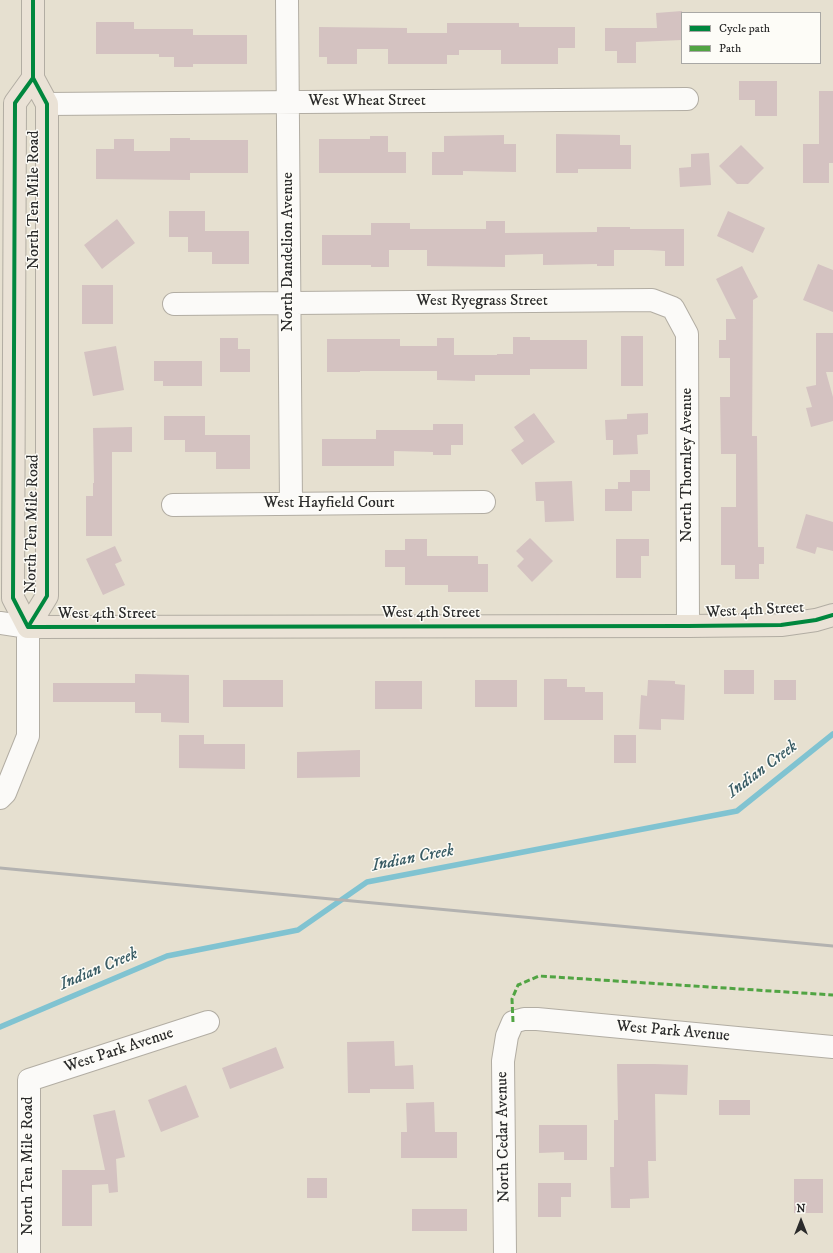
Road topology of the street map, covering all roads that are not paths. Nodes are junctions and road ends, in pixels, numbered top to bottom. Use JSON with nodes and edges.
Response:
{"nodes":[{"id":1,"x":33,"y":0,"type":"edge"},
{"id":2,"x":287,"y":0,"type":"edge"},
{"id":3,"x":33,"y":78,"type":"junction"},
{"id":4,"x":687,"y":99,"type":"dead end"},
{"id":5,"x":288,"y":102,"type":"junction"},
{"id":6,"x":47,"y":104,"type":"junction"},
{"id":7,"x":289,"y":303,"type":"junction"},
{"id":8,"x":174,"y":304,"type":"dead end"},
{"id":9,"x":673,"y":308,"type":"joint"},
{"id":10,"x":484,"y":502,"type":"dead end"},
{"id":11,"x":291,"y":504,"type":"junction"},
{"id":12,"x":173,"y":505,"type":"dead end"},
{"id":13,"x":833,"y":615,"type":"edge"},
{"id":14,"x":0,"y":623,"type":"edge"},
{"id":15,"x":688,"y":626,"type":"junction"},
{"id":16,"x":28,"y":627,"type":"junction"},
{"id":17,"x":0,"y":798,"type":"edge"},
{"id":18,"x":208,"y":1022,"type":"dead end"},
{"id":19,"x":513,"y":1022,"type":"joint"},
{"id":20,"x":833,"y":1047,"type":"edge"},
{"id":21,"x":29,"y":1080,"type":"joint"},
{"id":22,"x":29,"y":1253,"type":"edge"},
{"id":23,"x":505,"y":1253,"type":"edge"}],
"edges":[{"from":1,"to":3,"type":"main road","name":"North Ten Mile Road"},
{"from":2,"to":5,"type":"street","name":"North Dandelion Avenue"},
{"from":3,"to":6,"type":"main road","name":"North Ten Mile Road"},
{"from":3,"to":16,"type":"main road","name":"North Ten Mile Road"},
{"from":4,"to":5,"type":"street","name":"West Wheat Street"},
{"from":5,"to":6,"type":"street","name":"West Wheat Street"},
{"from":5,"to":7,"type":"street","name":"North Dandelion Avenue"},
{"from":6,"to":16,"type":"main road","name":"North Ten Mile Road"},
{"from":7,"to":8,"type":"street","name":"West Ryegrass Street"},
{"from":7,"to":9,"type":"street","name":"West Ryegrass Street"},
{"from":7,"to":11,"type":"street","name":"North Dandelion Avenue"},
{"from":9,"to":15,"type":"street","name":"North Thornley Avenue"},
{"from":10,"to":11,"type":"street","name":"West Hayfield Court"},
{"from":11,"to":12,"type":"street","name":"West Hayfield Court"},
{"from":13,"to":15,"type":"main road","name":"West 4th Street"},
{"from":14,"to":16,"type":"street","name":"West 4th Street"},
{"from":15,"to":16,"type":"main road","name":"West 4th Street"},
{"from":16,"to":17,"type":"street","name":"North Ten Mile Road"},
{"from":18,"to":21,"type":"street","name":"West Park Avenue"},
{"from":19,"to":20,"type":"street","name":"West Park Avenue"},
{"from":19,"to":23,"type":"street","name":"North Cedar Avenue"},
{"from":21,"to":22,"type":"street","name":"North Ten Mile Road"}]}
